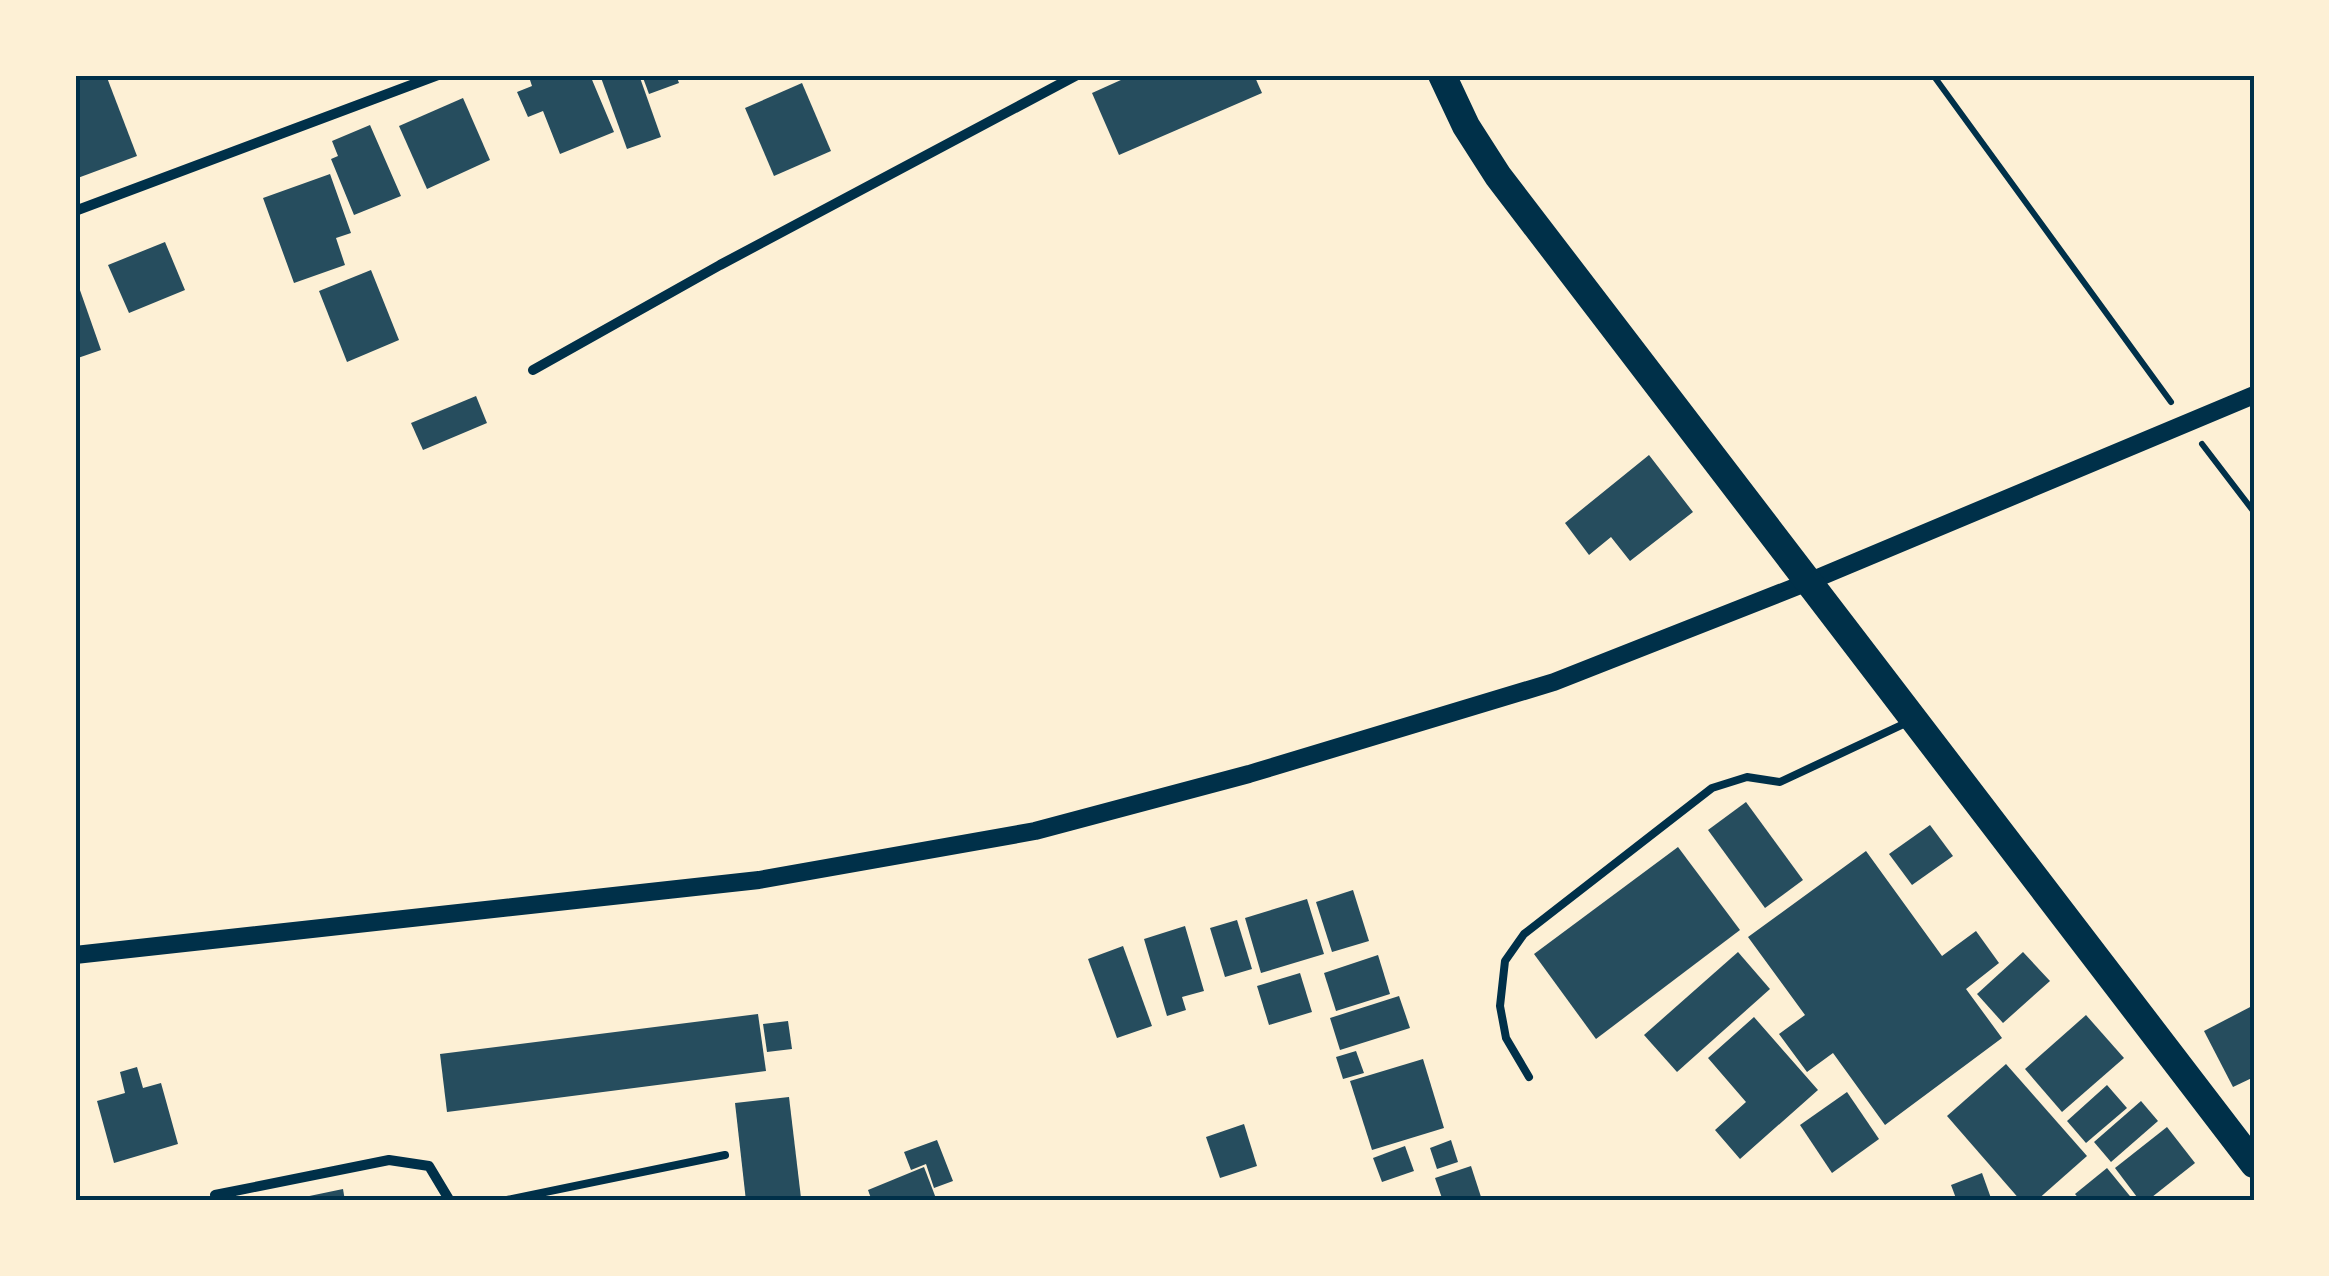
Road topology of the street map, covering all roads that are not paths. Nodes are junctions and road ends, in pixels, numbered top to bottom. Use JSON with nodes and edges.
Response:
{"nodes":[{"id":1,"x":438,"y":75,"type":"edge"},
{"id":2,"x":1077,"y":75,"type":"edge"},
{"id":3,"x":1442,"y":75,"type":"edge"},
{"id":4,"x":75,"y":211,"type":"edge"},
{"id":5,"x":533,"y":370,"type":"dead end"},
{"id":6,"x":2254,"y":395,"type":"edge"},
{"id":7,"x":1808,"y":582,"type":"junction"},
{"id":8,"x":1912,"y":720,"type":"junction"},
{"id":9,"x":75,"y":955,"type":"edge"},
{"id":10,"x":1529,"y":1077,"type":"dead end"},
{"id":11,"x":726,"y":1155,"type":"dead end"},
{"id":12,"x":2254,"y":1164,"type":"edge"},
{"id":13,"x":217,"y":1201,"type":"edge"},
{"id":14,"x":450,"y":1201,"type":"edge"},
{"id":15,"x":502,"y":1201,"type":"edge"}],
"edges":[{"from":1,"to":4,"type":"street"},
{"from":2,"to":5,"type":"street"},
{"from":3,"to":7,"type":"highway"},
{"from":6,"to":7,"type":"street"},
{"from":7,"to":8,"type":"highway"},
{"from":7,"to":9,"type":"street"},
{"from":8,"to":10,"type":"lane"},
{"from":8,"to":12,"type":"highway"},
{"from":11,"to":15,"type":"lane"},
{"from":13,"to":14,"type":"street"}]}
